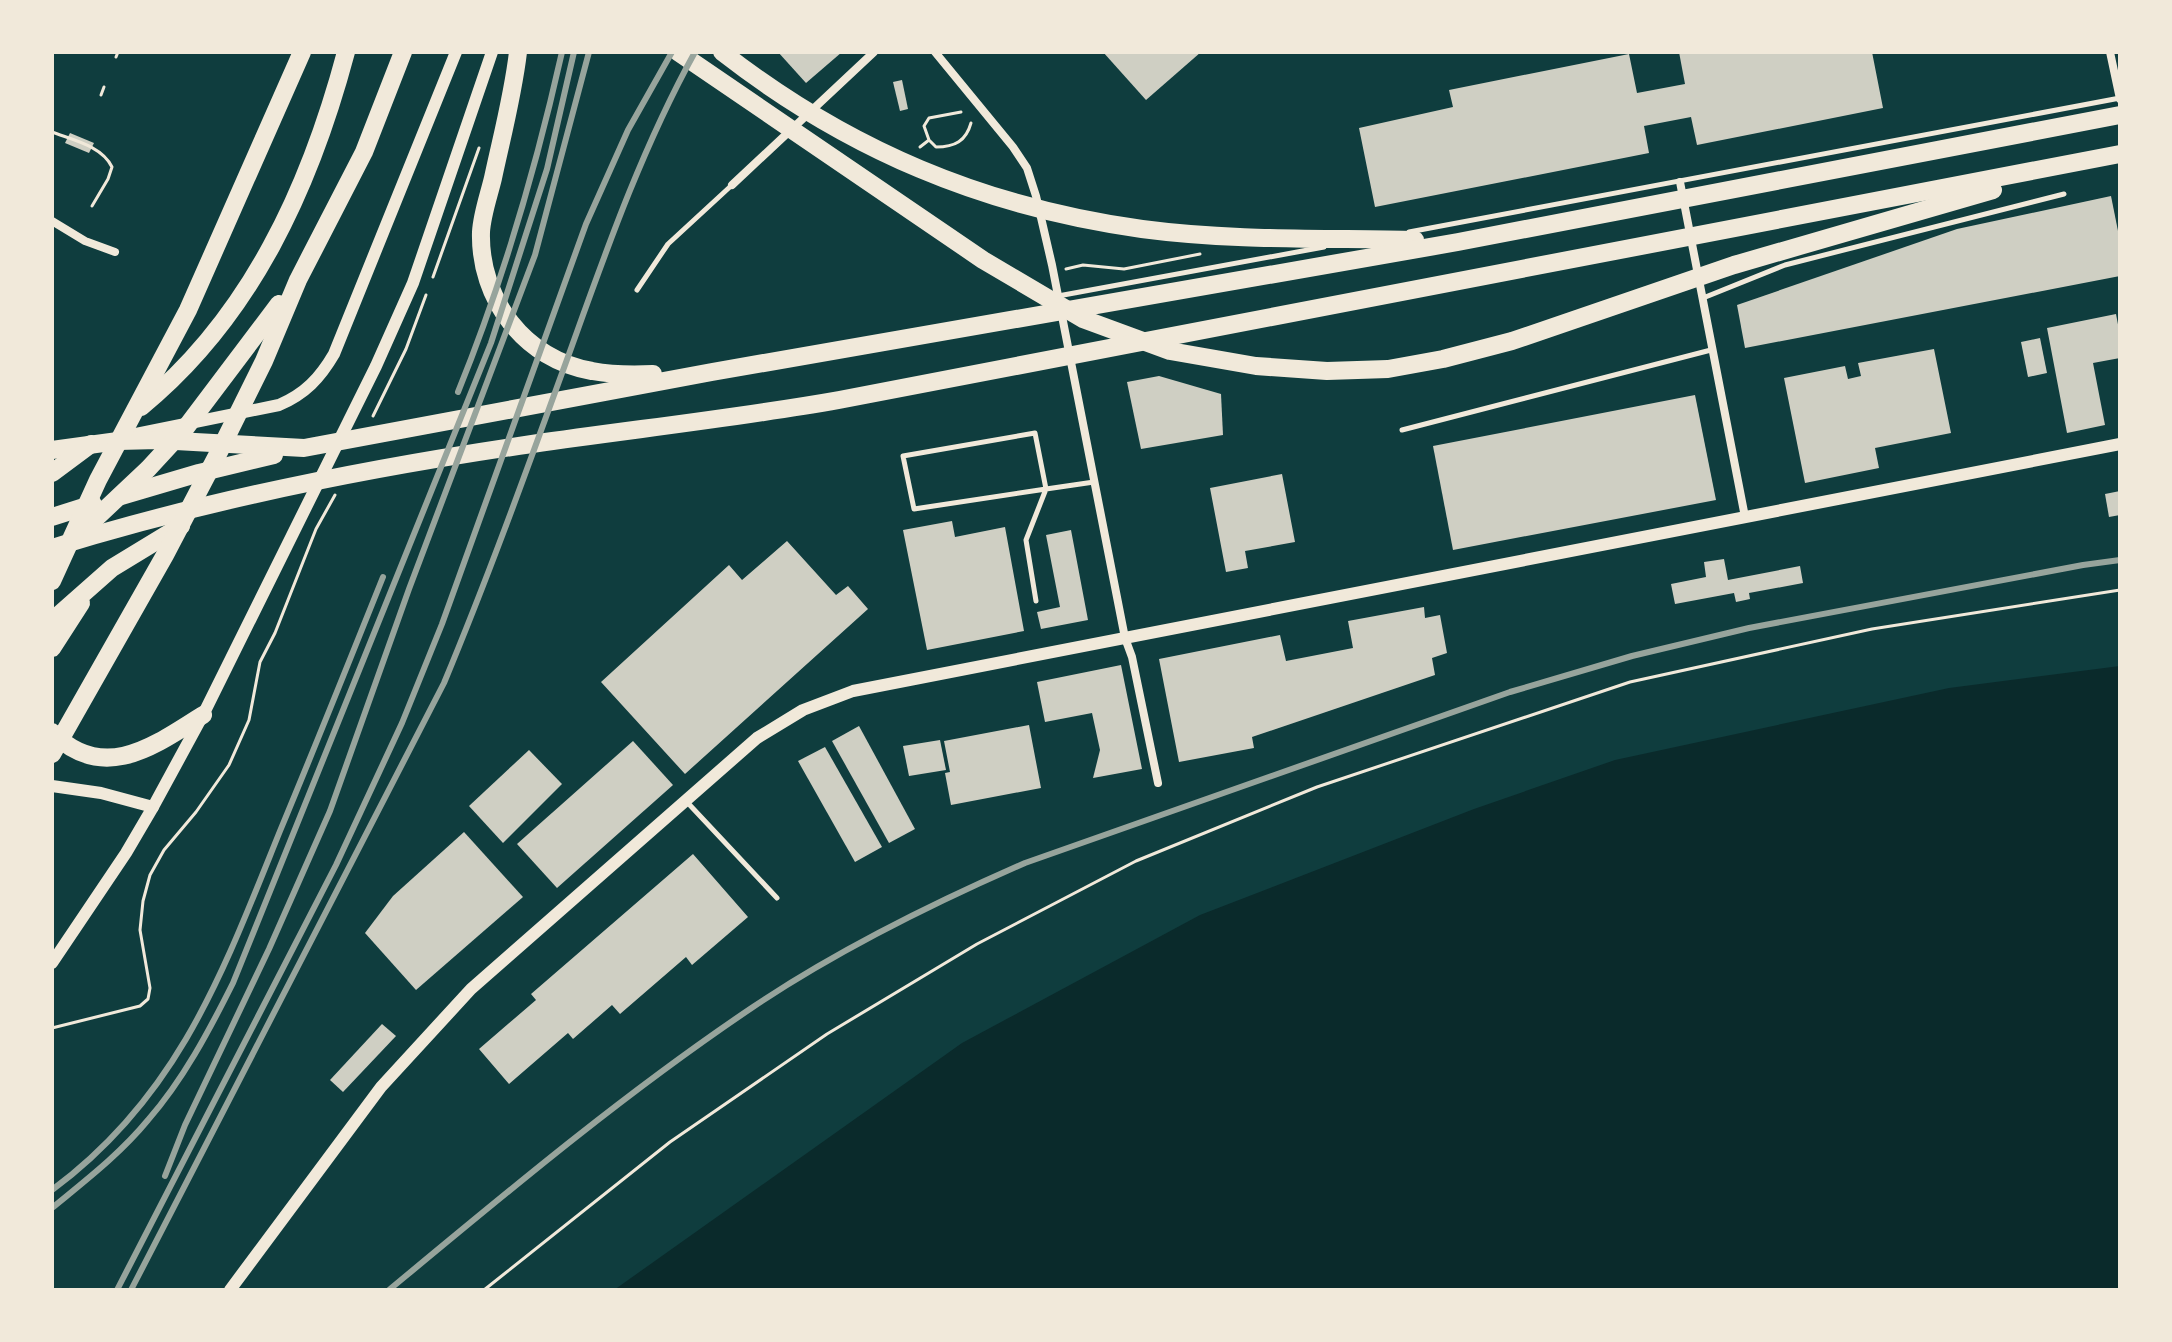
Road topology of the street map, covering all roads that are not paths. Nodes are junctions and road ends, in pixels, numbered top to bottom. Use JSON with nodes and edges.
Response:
{"nodes":[{"id":1,"x":302,"y":52,"type":"edge"},
{"id":2,"x":346,"y":52,"type":"edge"},
{"id":3,"x":403,"y":52,"type":"edge"},
{"id":4,"x":456,"y":52,"type":"edge"},
{"id":5,"x":492,"y":52,"type":"edge"},
{"id":6,"x":518,"y":52,"type":"edge"},
{"id":7,"x":678,"y":52,"type":"edge"},
{"id":8,"x":722,"y":52,"type":"edge"},
{"id":9,"x":874,"y":52,"type":"edge"},
{"id":10,"x":935,"y":52,"type":"edge"},
{"id":11,"x":2110,"y":52,"type":"edge"},
{"id":12,"x":2120,"y":98,"type":"edge"},
{"id":13,"x":2120,"y":115,"type":"edge"},
{"id":14,"x":2112,"y":156,"type":"edge"},
{"id":15,"x":1680,"y":182,"type":"junction"},
{"id":16,"x":732,"y":185,"type":"joint"},
{"id":17,"x":2064,"y":194,"type":"dead end"},
{"id":18,"x":52,"y":221,"type":"edge"},
{"id":19,"x":1458,"y":242,"type":"junction"},
{"id":20,"x":115,"y":252,"type":"dead end"},
{"id":21,"x":298,"y":280,"type":"junction"},
{"id":22,"x":637,"y":290,"type":"dead end"},
{"id":23,"x":1057,"y":296,"type":"junction"},
{"id":24,"x":1703,"y":298,"type":"junction"},
{"id":25,"x":1711,"y":350,"type":"junction"},
{"id":26,"x":712,"y":372,"type":"junction"},
{"id":27,"x":1402,"y":430,"type":"dead end"},
{"id":28,"x":106,"y":433,"type":"junction"},
{"id":29,"x":2120,"y":444,"type":"edge"},
{"id":30,"x":81,"y":445,"type":"junction"},
{"id":31,"x":304,"y":448,"type":"junction"},
{"id":32,"x":52,"y":450,"type":"edge"},
{"id":33,"x":52,"y":459,"type":"edge"},
{"id":34,"x":52,"y":473,"type":"edge"},
{"id":35,"x":1094,"y":482,"type":"junction"},
{"id":36,"x":282,"y":489,"type":"junction"},
{"id":37,"x":1046,"y":489,"type":"junction"},
{"id":38,"x":52,"y":517,"type":"edge"},
{"id":39,"x":1745,"y":517,"type":"junction"},
{"id":40,"x":52,"y":548,"type":"edge"},
{"id":41,"x":52,"y":560,"type":"edge"},
{"id":42,"x":52,"y":581,"type":"edge"},
{"id":43,"x":92,"y":584,"type":"junction"},
{"id":44,"x":1036,"y":601,"type":"dead end"},
{"id":45,"x":52,"y":621,"type":"edge"},
{"id":46,"x":1125,"y":638,"type":"junction"},
{"id":47,"x":52,"y":648,"type":"edge"},
{"id":48,"x":203,"y":715,"type":"junction"},
{"id":49,"x":52,"y":732,"type":"edge"},
{"id":50,"x":52,"y":754,"type":"edge"},
{"id":51,"x":1158,"y":783,"type":"dead end"},
{"id":52,"x":52,"y":786,"type":"edge"},
{"id":53,"x":686,"y":800,"type":"junction"},
{"id":54,"x":153,"y":807,"type":"junction"},
{"id":55,"x":777,"y":898,"type":"dead end"},
{"id":56,"x":52,"y":963,"type":"edge"},
{"id":57,"x":230,"y":1290,"type":"edge"}],
"edges":[{"from":1,"to":42,"type":"highway"},
{"from":2,"to":28,"type":"highway"},
{"from":3,"to":21,"type":"highway"},
{"from":4,"to":30,"type":"street"},
{"from":5,"to":48,"type":"street"},
{"from":6,"to":26,"type":"highway"},
{"from":7,"to":14,"type":"highway"},
{"from":8,"to":19,"type":"highway"},
{"from":9,"to":16,"type":"street"},
{"from":10,"to":23,"type":"street"},
{"from":11,"to":12,"type":"street"},
{"from":12,"to":15,"type":"lane"},
{"from":13,"to":19,"type":"highway"},
{"from":14,"to":36,"type":"highway"},
{"from":15,"to":23,"type":"lane"},
{"from":15,"to":24,"type":"street"},
{"from":16,"to":22,"type":"lane"},
{"from":17,"to":24,"type":"lane"},
{"from":18,"to":20,"type":"street"},
{"from":19,"to":26,"type":"highway"},
{"from":21,"to":41,"type":"highway"},
{"from":21,"to":50,"type":"highway"},
{"from":23,"to":35,"type":"street"},
{"from":24,"to":25,"type":"street"},
{"from":25,"to":27,"type":"lane"},
{"from":25,"to":39,"type":"street"},
{"from":26,"to":31,"type":"highway"},
{"from":28,"to":33,"type":"highway"},
{"from":28,"to":34,"type":"highway"},
{"from":29,"to":39,"type":"street"},
{"from":30,"to":31,"type":"highway"},
{"from":30,"to":32,"type":"highway"},
{"from":31,"to":38,"type":"highway"},
{"from":35,"to":37,"type":"lane"},
{"from":35,"to":46,"type":"street"},
{"from":36,"to":40,"type":"highway"},
{"from":36,"to":43,"type":"highway"},
{"from":37,"to":37,"type":"lane"},
{"from":37,"to":44,"type":"lane"},
{"from":39,"to":46,"type":"street"},
{"from":43,"to":45,"type":"highway"},
{"from":43,"to":47,"type":"highway"},
{"from":46,"to":51,"type":"street"},
{"from":46,"to":53,"type":"street"},
{"from":48,"to":49,"type":"highway"},
{"from":48,"to":54,"type":"street"},
{"from":52,"to":54,"type":"street"},
{"from":53,"to":55,"type":"lane"},
{"from":53,"to":57,"type":"street"},
{"from":54,"to":56,"type":"street"}]}
